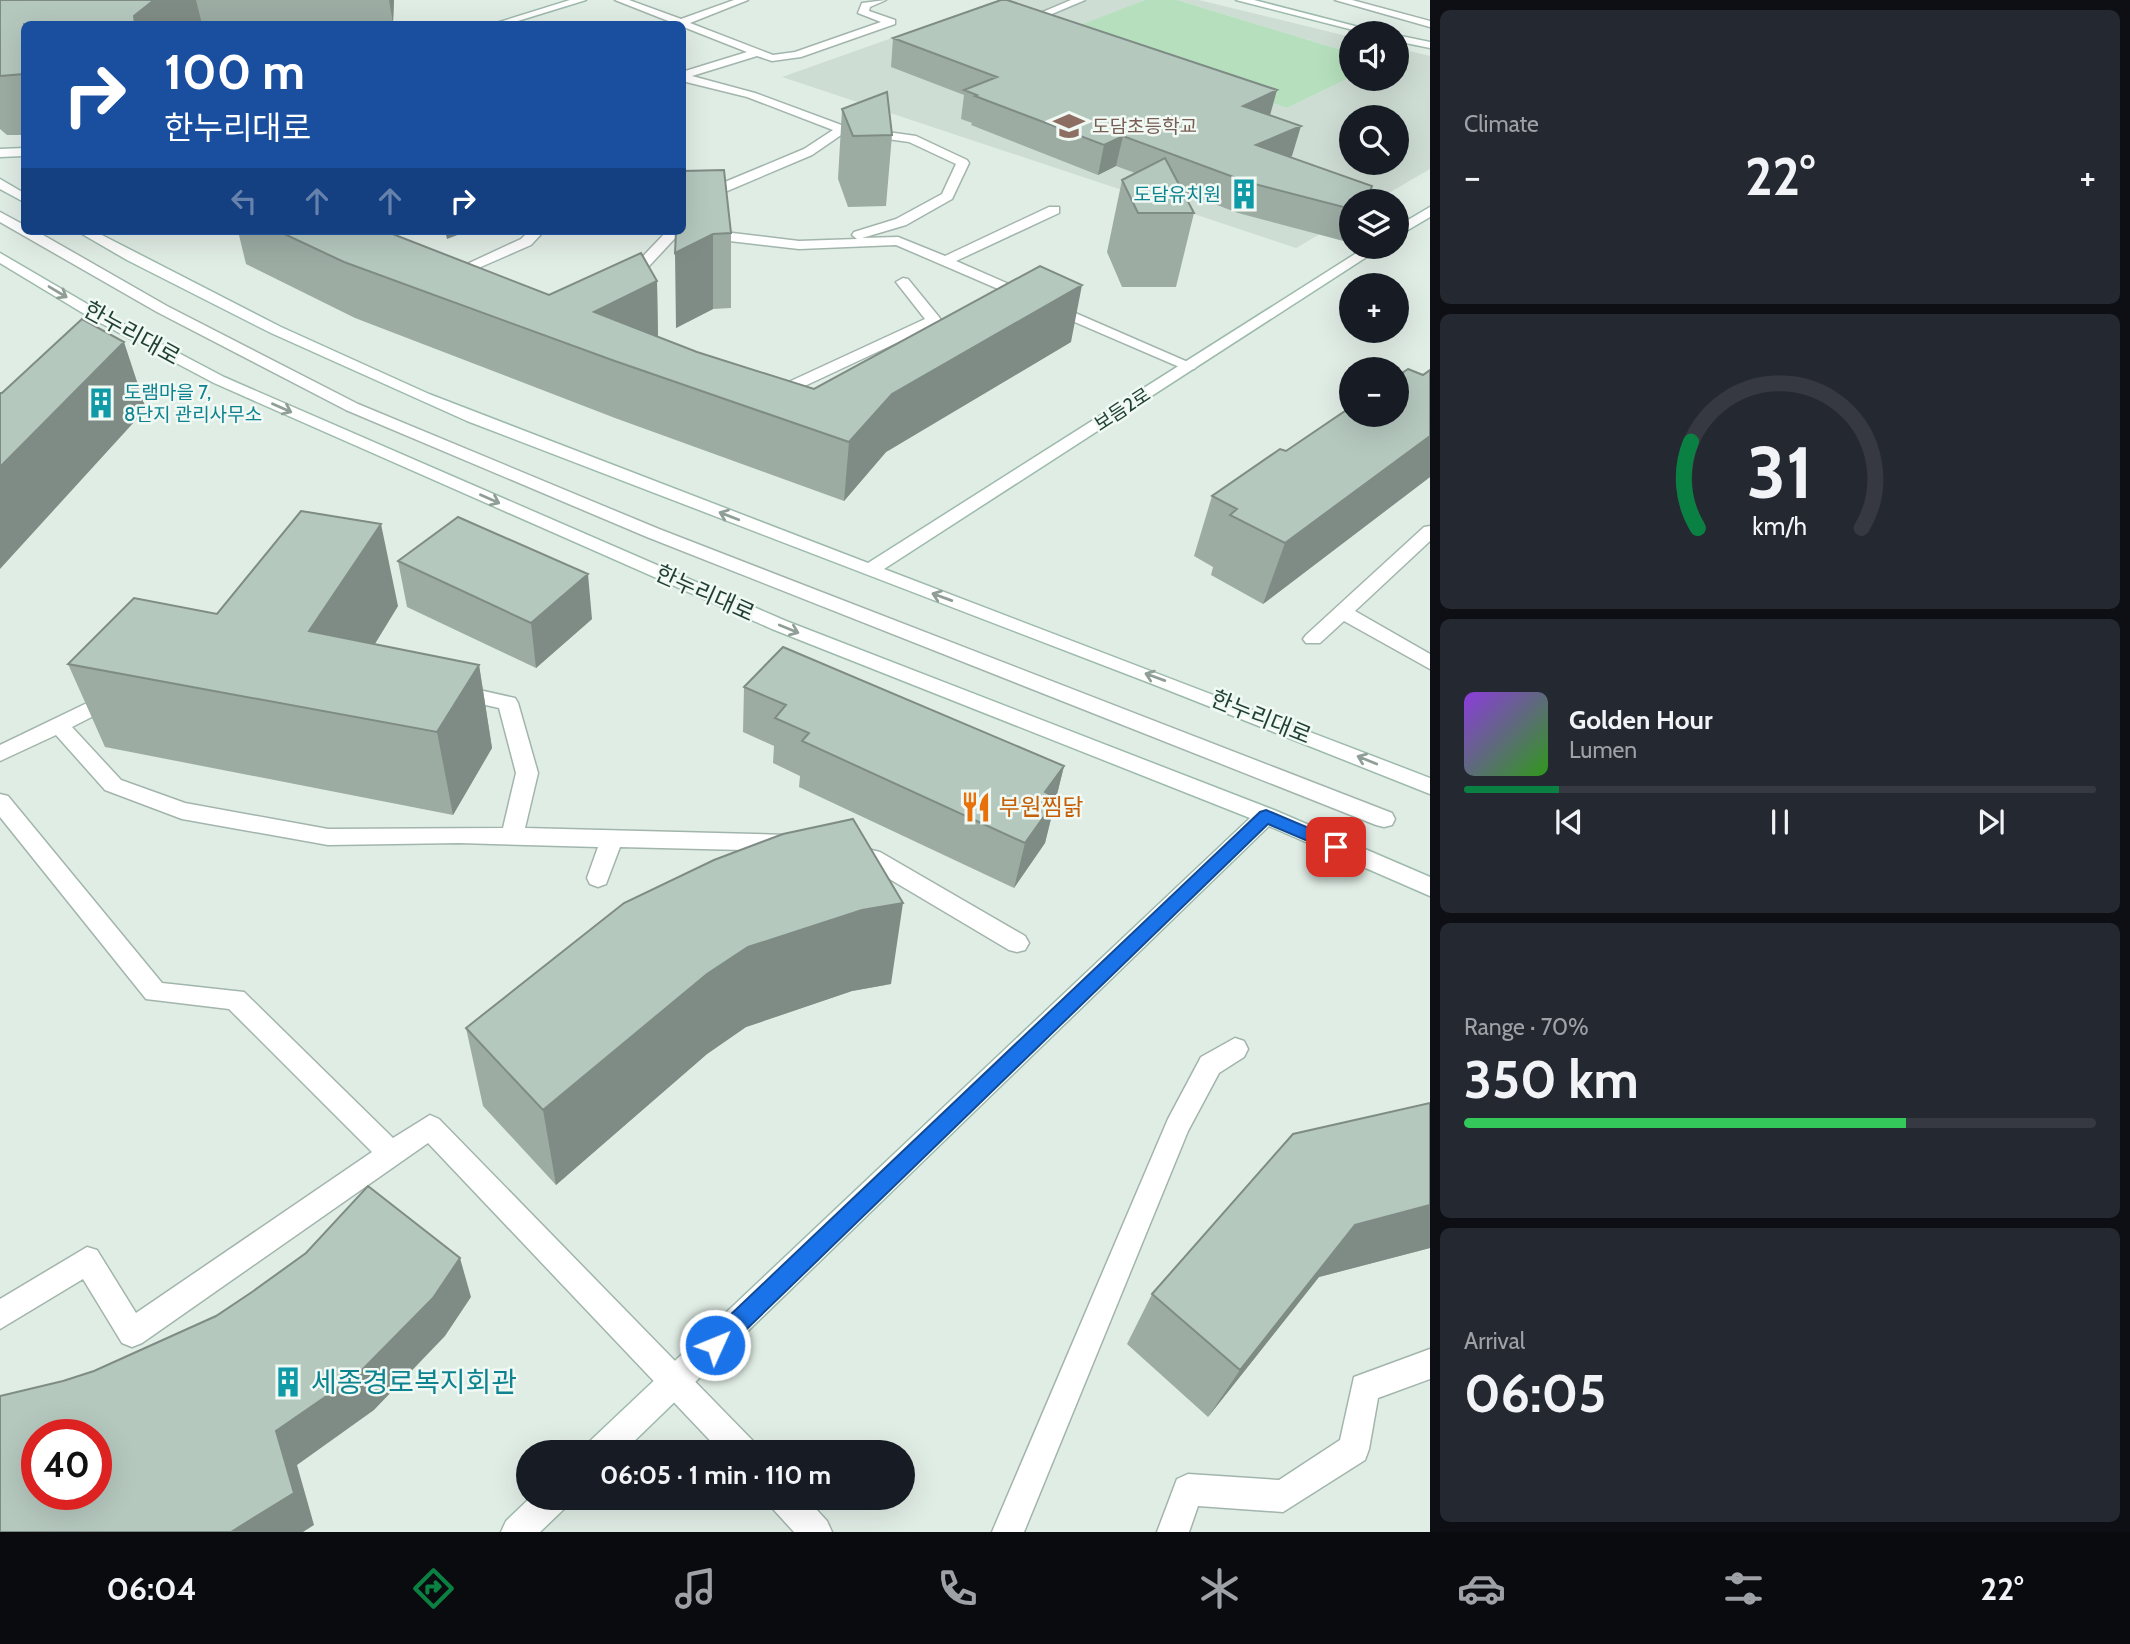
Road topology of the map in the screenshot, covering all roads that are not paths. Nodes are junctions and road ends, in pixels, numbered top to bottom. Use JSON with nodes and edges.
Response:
{"nodes":[{"id":1,"x":581,"y":0,"type":"edge"},
{"id":2,"x":620,"y":0,"type":"edge"},
{"id":3,"x":743,"y":0,"type":"edge"},
{"id":4,"x":881,"y":0,"type":"edge"},
{"id":5,"x":1080,"y":0,"type":"edge"},
{"id":6,"x":1241,"y":0,"type":"edge"},
{"id":7,"x":1340,"y":0,"type":"edge"},
{"id":8,"x":1380,"y":0,"type":"edge"},
{"id":9,"x":1366,"y":8,"type":"junction"},
{"id":10,"x":1036,"y":17,"type":"edge"},
{"id":11,"x":508,"y":21,"type":"edge"},
{"id":12,"x":672,"y":21,"type":"edge"},
{"id":13,"x":686,"y":22,"type":"edge"},
{"id":14,"x":1339,"y":24,"type":"edge"},
{"id":15,"x":1430,"y":24,"type":"edge"},
{"id":16,"x":686,"y":26,"type":"edge"},
{"id":17,"x":1409,"y":41,"type":"edge"},
{"id":18,"x":1430,"y":46,"type":"edge"},
{"id":19,"x":758,"y":52,"type":"junction"},
{"id":20,"x":686,"y":76,"type":"edge"},
{"id":21,"x":686,"y":78,"type":"edge"},
{"id":22,"x":842,"y":129,"type":"junction"},
{"id":23,"x":21,"y":152,"type":"edge"},
{"id":24,"x":0,"y":153,"type":"edge"},
{"id":25,"x":0,"y":183,"type":"edge"},
{"id":26,"x":21,"y":196,"type":"edge"},
{"id":27,"x":696,"y":204,"type":"edge"},
{"id":28,"x":1054,"y":210,"type":"dead end"},
{"id":29,"x":1430,"y":211,"type":"edge"},
{"id":30,"x":0,"y":216,"type":"edge"},
{"id":31,"x":1409,"y":225,"type":"edge"},
{"id":32,"x":21,"y":228,"type":"edge"},
{"id":33,"x":686,"y":232,"type":"edge"},
{"id":34,"x":34,"y":235,"type":"edge"},
{"id":35,"x":91,"y":235,"type":"edge"},
{"id":36,"x":533,"y":235,"type":"edge"},
{"id":37,"x":670,"y":235,"type":"edge"},
{"id":38,"x":831,"y":244,"type":"junction"},
{"id":39,"x":0,"y":257,"type":"edge"},
{"id":40,"x":1356,"y":259,"type":"edge"},
{"id":41,"x":947,"y":260,"type":"junction"},
{"id":42,"x":903,"y":282,"type":"dead end"},
{"id":43,"x":430,"y":284,"type":"edge"},
{"id":44,"x":609,"y":287,"type":"edge"},
{"id":45,"x":1189,"y":366,"type":"junction"},
{"id":46,"x":763,"y":399,"type":"edge"},
{"id":47,"x":1430,"y":531,"type":"edge"},
{"id":48,"x":869,"y":570,"type":"junction"},
{"id":49,"x":1342,"y":612,"type":"junction"},
{"id":50,"x":1313,"y":639,"type":"dead end"},
{"id":51,"x":1430,"y":662,"type":"edge"},
{"id":52,"x":130,"y":688,"type":"edge"},
{"id":53,"x":443,"y":689,"type":"edge"},
{"id":54,"x":59,"y":724,"type":"junction"},
{"id":55,"x":0,"y":754,"type":"edge"},
{"id":56,"x":1430,"y":786,"type":"edge"},
{"id":57,"x":0,"y":802,"type":"edge"},
{"id":58,"x":1266,"y":816,"type":"junction"},
{"id":59,"x":1384,"y":819,"type":"dead end"},
{"id":60,"x":512,"y":837,"type":"junction"},
{"id":61,"x":612,"y":840,"type":"junction"},
{"id":62,"x":809,"y":845,"type":"edge"},
{"id":63,"x":834,"y":850,"type":"edge"},
{"id":64,"x":598,"y":878,"type":"dead end"},
{"id":65,"x":1430,"y":887,"type":"edge"},
{"id":66,"x":1017,"y":943,"type":"dead end"},
{"id":67,"x":1235,"y":1049,"type":"dead end"},
{"id":68,"x":391,"y":1154,"type":"junction"},
{"id":69,"x":0,"y":1315,"type":"edge"},
{"id":70,"x":1430,"y":1364,"type":"edge"},
{"id":71,"x":676,"y":1382,"type":"junction"},
{"id":72,"x":614,"y":1440,"type":"edge"},
{"id":73,"x":731,"y":1440,"type":"edge"},
{"id":74,"x":540,"y":1510,"type":"edge"},
{"id":75,"x":795,"y":1510,"type":"edge"},
{"id":76,"x":517,"y":1532,"type":"edge"},
{"id":77,"x":816,"y":1532,"type":"edge"},
{"id":78,"x":1008,"y":1532,"type":"edge"},
{"id":79,"x":1172,"y":1532,"type":"edge"}],
"edges":[{"from":1,"to":11,"type":"street"},
{"from":2,"to":12,"type":"street"},
{"from":3,"to":13,"type":"street"},
{"from":4,"to":19,"type":"street"},
{"from":5,"to":10,"type":"street"},
{"from":6,"to":14,"type":"street"},
{"from":7,"to":9,"type":"street"},
{"from":8,"to":9,"type":"street"},
{"from":9,"to":15,"type":"street"},
{"from":16,"to":19,"type":"street"},
{"from":17,"to":18,"type":"street"},
{"from":19,"to":20,"type":"street"},
{"from":21,"to":22,"type":"street"},
{"from":22,"to":27,"type":"street"},
{"from":22,"to":38,"type":"street"},
{"from":23,"to":24,"type":"street"},
{"from":25,"to":26,"type":"street"},
{"from":28,"to":41,"type":"street"},
{"from":29,"to":31,"type":"street"},
{"from":30,"to":32,"type":"street"},
{"from":33,"to":38,"type":"street"},
{"from":34,"to":59,"type":"street"},
{"from":48,"to":35,"type":"street","name":"한누리대로","one_way":true},
{"from":36,"to":43,"type":"street"},
{"from":37,"to":44,"type":"street"},
{"from":38,"to":41,"type":"street"},
{"from":39,"to":58,"type":"street","name":"한누리대로","one_way":true},
{"from":40,"to":45,"type":"street","name":"보듬2로"},
{"from":41,"to":45,"type":"street"},
{"from":42,"to":46,"type":"street"},
{"from":45,"to":48,"type":"street","name":"보듬2로"},
{"from":47,"to":49,"type":"street"},
{"from":56,"to":48,"type":"street","name":"한누리대로","one_way":true},
{"from":49,"to":50,"type":"street"},
{"from":49,"to":51,"type":"street"},
{"from":52,"to":54,"type":"street"},
{"from":53,"to":60,"type":"street"},
{"from":54,"to":55,"type":"street"},
{"from":54,"to":60,"type":"street"},
{"from":57,"to":68,"type":"street"},
{"from":58,"to":65,"type":"street","name":"한누리대로"},
{"from":58,"to":71,"type":"street"},
{"from":60,"to":61,"type":"street"},
{"from":61,"to":62,"type":"street"},
{"from":61,"to":64,"type":"street"},
{"from":63,"to":66,"type":"street"},
{"from":67,"to":78,"type":"street"},
{"from":68,"to":69,"type":"street"},
{"from":68,"to":71,"type":"street"},
{"from":70,"to":79,"type":"street"},
{"from":71,"to":72,"type":"street"},
{"from":71,"to":73,"type":"street"},
{"from":74,"to":76,"type":"street"},
{"from":75,"to":77,"type":"street"}]}
